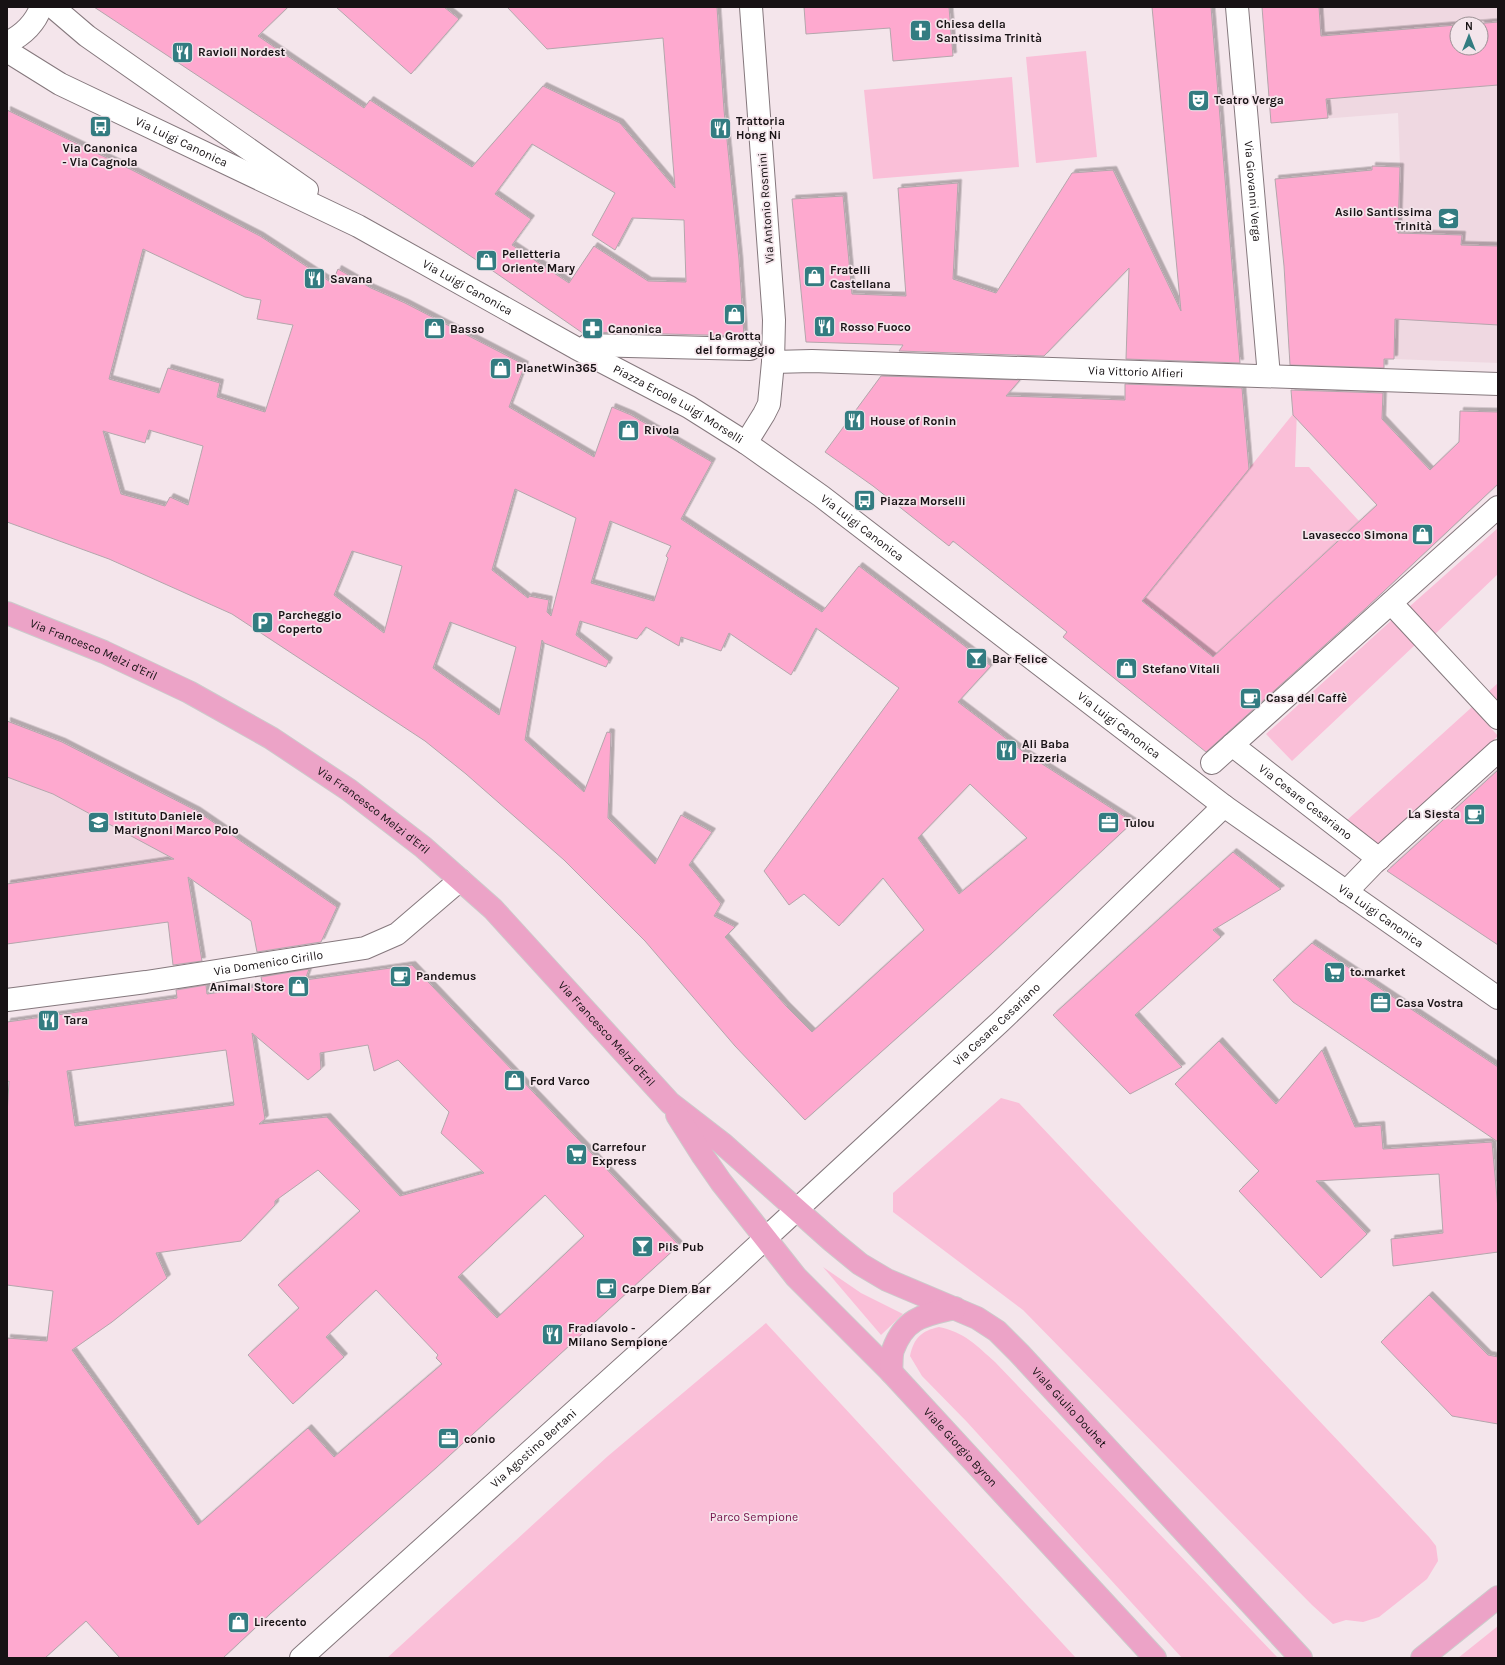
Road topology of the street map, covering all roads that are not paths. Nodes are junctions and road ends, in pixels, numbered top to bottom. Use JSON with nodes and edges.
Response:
{"nodes":[{"id":1,"x":41,"y":7,"type":"edge"},
{"id":2,"x":53,"y":7,"type":"edge"},
{"id":3,"x":751,"y":7,"type":"edge"},
{"id":4,"x":1237,"y":7,"type":"edge"},
{"id":5,"x":7,"y":43,"type":"edge"},
{"id":6,"x":7,"y":51,"type":"edge"},
{"id":7,"x":358,"y":226,"type":"junction"},
{"id":8,"x":582,"y":346,"type":"junction"},
{"id":9,"x":750,"y":349,"type":"dead end"},
{"id":10,"x":773,"y":362,"type":"junction"},
{"id":11,"x":1269,"y":376,"type":"junction"},
{"id":12,"x":1498,"y":384,"type":"edge"},
{"id":13,"x":746,"y":443,"type":"junction"},
{"id":14,"x":1498,"y":507,"type":"edge"},
{"id":15,"x":1391,"y":603,"type":"junction"},
{"id":16,"x":7,"y":613,"type":"edge"},
{"id":17,"x":1498,"y":718,"type":"edge"},
{"id":18,"x":1232,"y":745,"type":"junction"},
{"id":19,"x":1498,"y":751,"type":"edge"},
{"id":20,"x":1212,"y":763,"type":"dead end"},
{"id":21,"x":1224,"y":806,"type":"junction"},
{"id":22,"x":1379,"y":859,"type":"junction"},
{"id":23,"x":460,"y":880,"type":"junction"},
{"id":24,"x":1346,"y":892,"type":"junction"},
{"id":25,"x":1498,"y":998,"type":"edge"},
{"id":26,"x":7,"y":1000,"type":"edge"},
{"id":27,"x":670,"y":1103,"type":"junction"},
{"id":28,"x":798,"y":1209,"type":"junction"},
{"id":29,"x":765,"y":1238,"type":"junction"},
{"id":30,"x":955,"y":1308,"type":"junction"},
{"id":31,"x":891,"y":1372,"type":"junction"},
{"id":32,"x":1498,"y":1597,"type":"edge"},
{"id":33,"x":301,"y":1658,"type":"edge"},
{"id":34,"x":1155,"y":1658,"type":"edge"},
{"id":35,"x":1301,"y":1658,"type":"edge"},
{"id":36,"x":1422,"y":1658,"type":"edge"}],
"edges":[{"from":1,"to":5,"type":"street"},
{"from":2,"to":7,"type":"street","name":"Via Luigi Canonica"},
{"from":3,"to":10,"type":"street","name":"Via Antonio Rosmini"},
{"from":4,"to":11,"type":"street","name":"Via Giovanni Verga"},
{"from":6,"to":7,"type":"street","name":"Via Luigi Canonica"},
{"from":7,"to":8,"type":"street","name":"Via Luigi Canonica"},
{"from":8,"to":9,"type":"street","name":"Piazza Ercole Luigi Morselli"},
{"from":8,"to":13,"type":"street","name":"Piazza Ercole Luigi Morselli"},
{"from":10,"to":11,"type":"street","name":"Via Vittorio Alfieri"},
{"from":10,"to":13,"type":"street","name":"Piazza Ercole Luigi Morselli"},
{"from":11,"to":12,"type":"street","name":"Via Vittorio Alfieri"},
{"from":13,"to":21,"type":"street","name":"Via Luigi Canonica"},
{"from":14,"to":15,"type":"street"},
{"from":15,"to":17,"type":"street"},
{"from":15,"to":18,"type":"street"},
{"from":16,"to":23,"type":"main road","name":"Via Francesco Melzi d'Eril"},
{"from":18,"to":20,"type":"street"},
{"from":18,"to":22,"type":"street","name":"Via Cesare Cesariano"},
{"from":19,"to":22,"type":"street"},
{"from":21,"to":24,"type":"street","name":"Via Luigi Canonica"},
{"from":21,"to":28,"type":"street","name":"Via Cesare Cesariano"},
{"from":22,"to":24,"type":"street"},
{"from":23,"to":26,"type":"street","name":"Via Domenico Cirillo"},
{"from":23,"to":27,"type":"main road","name":"Via Francesco Melzi d'Eril"},
{"from":24,"to":25,"type":"street","name":"Via Luigi Canonica"},
{"from":27,"to":28,"type":"main road","name":"Via Francesco Melzi d'Eril"},
{"from":27,"to":29,"type":"main road","name":"Via Francesco Melzi d'Eril"},
{"from":28,"to":29,"type":"street","name":"Via Cesare Cesariano"},
{"from":28,"to":30,"type":"main road","name":"Viale Giulio Douhet"},
{"from":29,"to":31,"type":"main road","name":"Viale Giorgio Byron"},
{"from":29,"to":33,"type":"street","name":"Via Agostino Bertani"},
{"from":30,"to":31,"type":"main road"},
{"from":30,"to":35,"type":"main road","name":"Viale Giulio Douhet"},
{"from":31,"to":34,"type":"main road","name":"Viale Giorgio Byron"},
{"from":32,"to":36,"type":"main road"}]}
